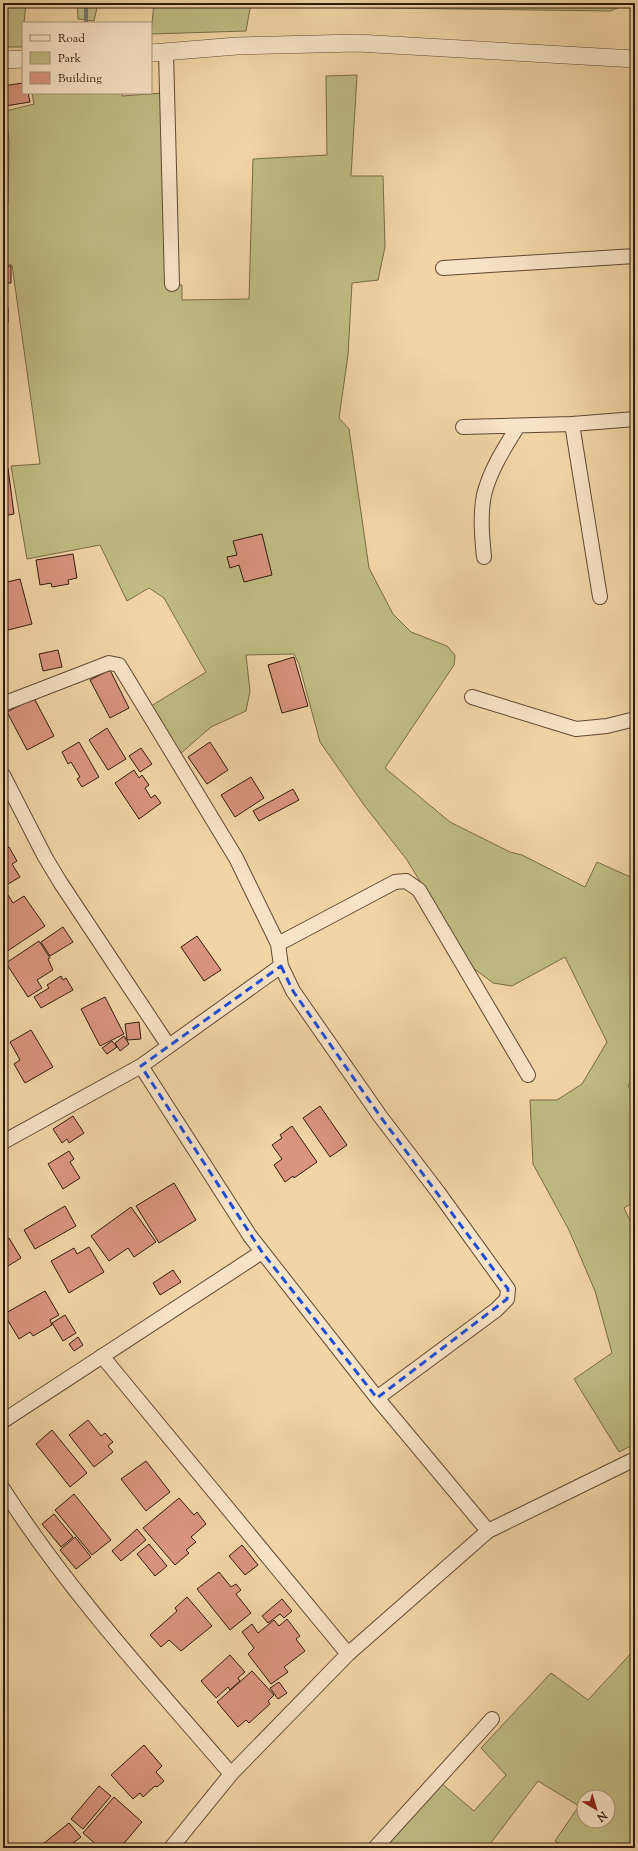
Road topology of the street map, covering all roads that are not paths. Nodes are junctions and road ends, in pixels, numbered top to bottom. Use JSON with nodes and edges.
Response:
{"nodes":[{"id":1,"x":159,"y":52,"type":"edge"},
{"id":2,"x":22,"y":59,"type":"edge"},
{"id":3,"x":635,"y":59,"type":"edge"},
{"id":4,"x":3,"y":60,"type":"edge"},
{"id":5,"x":635,"y":256,"type":"edge"},
{"id":6,"x":442,"y":268,"type":"dead end"},
{"id":7,"x":172,"y":284,"type":"dead end"},
{"id":8,"x":635,"y":420,"type":"edge"},
{"id":9,"x":572,"y":424,"type":"junction"},
{"id":10,"x":518,"y":426,"type":"junction"},
{"id":11,"x":463,"y":427,"type":"dead end"},
{"id":12,"x":484,"y":557,"type":"dead end"},
{"id":13,"x":600,"y":597,"type":"dead end"},
{"id":14,"x":472,"y":697,"type":"dead end"},
{"id":15,"x":3,"y":704,"type":"edge"},
{"id":16,"x":635,"y":719,"type":"edge"},
{"id":17,"x":3,"y":775,"type":"edge"},
{"id":18,"x":278,"y":944,"type":"junction"},
{"id":19,"x":281,"y":966,"type":"junction"},
{"id":20,"x":168,"y":1045,"type":"junction"},
{"id":21,"x":141,"y":1066,"type":"junction"},
{"id":22,"x":528,"y":1075,"type":"dead end"},
{"id":23,"x":3,"y":1142,"type":"edge"},
{"id":24,"x":262,"y":1252,"type":"junction"},
{"id":25,"x":102,"y":1356,"type":"junction"},
{"id":26,"x":378,"y":1398,"type":"junction"},
{"id":27,"x":3,"y":1421,"type":"edge"},
{"id":28,"x":635,"y":1459,"type":"edge"},
{"id":29,"x":3,"y":1489,"type":"edge"},
{"id":30,"x":488,"y":1531,"type":"junction"},
{"id":31,"x":348,"y":1654,"type":"junction"},
{"id":32,"x":492,"y":1719,"type":"dead end"},
{"id":33,"x":231,"y":1774,"type":"junction"},
{"id":34,"x":171,"y":1848,"type":"edge"},
{"id":35,"x":375,"y":1848,"type":"edge"}],
"edges":[{"from":1,"to":3,"type":"street"},
{"from":1,"to":7,"type":"street"},
{"from":2,"to":4,"type":"street"},
{"from":5,"to":6,"type":"street"},
{"from":8,"to":9,"type":"street"},
{"from":9,"to":10,"type":"street"},
{"from":9,"to":13,"type":"street"},
{"from":10,"to":11,"type":"street"},
{"from":10,"to":12,"type":"street"},
{"from":14,"to":16,"type":"street"},
{"from":15,"to":18,"type":"street"},
{"from":17,"to":20,"type":"street"},
{"from":18,"to":19,"type":"street"},
{"from":18,"to":22,"type":"street"},
{"from":19,"to":20,"type":"street"},
{"from":19,"to":26,"type":"street"},
{"from":20,"to":21,"type":"street"},
{"from":21,"to":23,"type":"street"},
{"from":21,"to":24,"type":"street"},
{"from":24,"to":25,"type":"street"},
{"from":24,"to":26,"type":"street"},
{"from":25,"to":27,"type":"street"},
{"from":25,"to":31,"type":"street"},
{"from":26,"to":30,"type":"street"},
{"from":28,"to":30,"type":"street"},
{"from":29,"to":33,"type":"street"},
{"from":30,"to":31,"type":"street"},
{"from":31,"to":33,"type":"street"},
{"from":32,"to":35,"type":"street"},
{"from":33,"to":34,"type":"street"}]}
